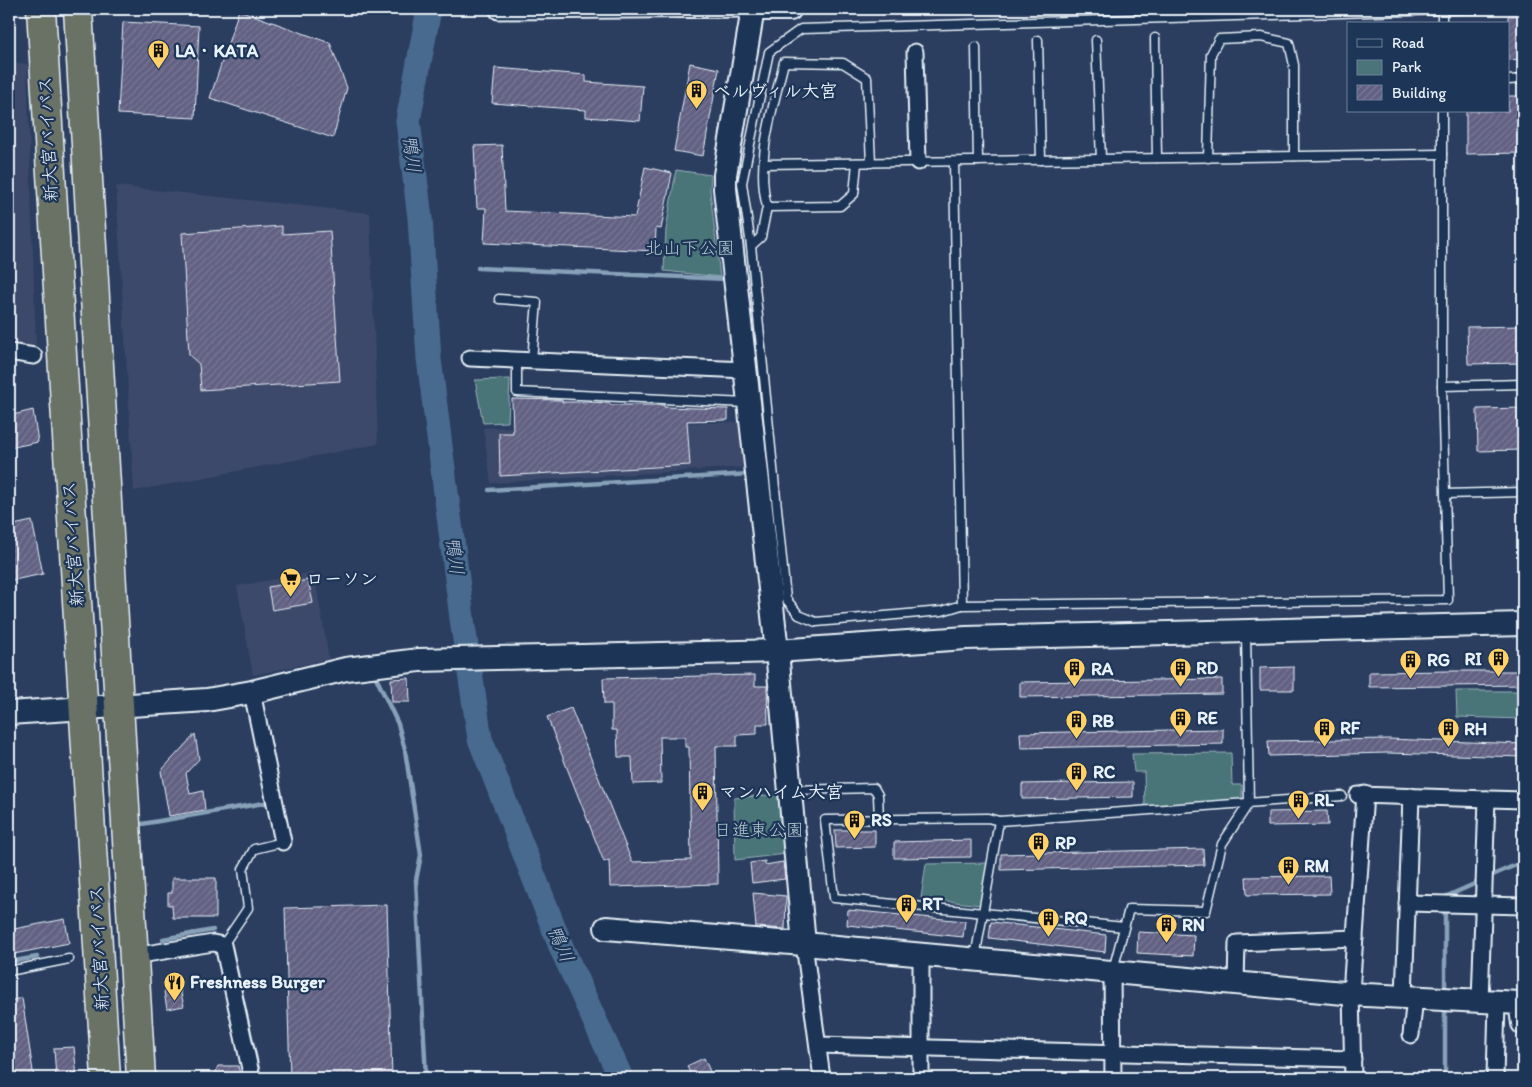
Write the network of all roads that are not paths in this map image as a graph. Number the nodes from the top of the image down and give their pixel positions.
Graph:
1 (41, 9) edge
2 (78, 9) edge
3 (753, 9) edge
4 (790, 9) edge
5 (1476, 9) edge
6 (498, 11) dead end
7 (1442, 11) junction
8 (1442, 22) edge
9 (1155, 38) dead end
10 (1038, 40) dead end
11 (1096, 40) dead end
12 (976, 47) dead end
13 (915, 52) dead end
14 (1523, 79) edge
15 (1510, 80) edge
16 (1442, 112) edge
17 (1442, 154) junction
18 (1294, 156) junction
19 (1158, 158) junction
20 (1208, 158) junction
21 (1102, 159) junction
22 (1041, 160) junction
23 (978, 161) junction
24 (871, 162) junction
25 (918, 162) junction
26 (954, 162) junction
27 (857, 163) junction
28 (764, 164) junction
29 (767, 208) junction
30 (751, 246) junction
31 (500, 299) dead end
32 (9, 352) edge
33 (34, 356) dead end
34 (470, 358) dead end
35 (524, 359) junction
36 (746, 370) junction
37 (1523, 384) edge
38 (1442, 386) junction
39 (750, 404) junction
40 (1523, 492) edge
41 (1445, 494) junction
42 (962, 605) junction
43 (1523, 624) edge
44 (1246, 630) junction
45 (777, 651) junction
46 (252, 692) junction
47 (118, 706) junction
48 (85, 708) junction
49 (9, 713) edge
50 (791, 790) junction
51 (1342, 796) dead end
52 (1411, 796) junction
53 (1487, 799) junction
54 (1523, 800) edge
55 (1249, 803) junction
56 (879, 819) junction
57 (999, 821) junction
58 (283, 842) joint
59 (1407, 903) junction
60 (1484, 904) junction
61 (1523, 906) edge
62 (983, 913) junction
63 (1124, 927) junction
64 (606, 928) dead end
65 (1355, 938) junction
66 (804, 944) junction
67 (223, 945) junction
68 (921, 954) junction
69 (134, 956) junction
70 (69, 959) dead end
71 (975, 959) junction
72 (9, 971) edge
73 (1112, 972) junction
74 (1236, 983) junction
75 (1351, 993) junction
76 (1409, 997) junction
77 (1489, 1001) junction
78 (1523, 1023) edge
79 (1411, 1035) dead end
80 (818, 1045) junction
81 (922, 1048) junction
82 (1113, 1054) junction
83 (1353, 1059) junction
84 (106, 1078) edge
85 (141, 1078) edge
86 (252, 1078) edge
87 (822, 1078) edge
88 (921, 1078) edge
89 (1113, 1078) edge
90 (1353, 1078) edge
91 (1495, 1078) edge

1 - 48 highway, 新大宮バイパス
2 - 47 highway, 新大宮バイパス
3 - 4 street
3 - 6 street
3 - 36 street
5 - 7 lane
7 - 8 lane
7 - 30 lane
9 - 19 lane
10 - 22 lane
11 - 21 lane
12 - 23 lane
13 - 25 street
14 - 15 lane
16 - 17 lane
17 - 18 lane
17 - 38 lane
18 - 20 lane
18 - 20 lane
19 - 20 lane
19 - 21 lane
21 - 22 lane
22 - 23 lane
23 - 26 lane
24 - 25 lane
24 - 27 lane
24 - 28 lane
25 - 26 lane
26 - 42 lane
27 - 28 lane
27 - 29 lane
28 - 29 lane
29 - 30 lane
30 - 42 lane
31 - 35 lane
32 - 33 street
34 - 35 street
35 - 36 street
35 - 39 lane
36 - 39 street
37 - 38 lane
38 - 41 lane
39 - 45 street
40 - 41 lane
41 - 42 lane
43 - 44 street
44 - 45 street
44 - 55 lane
45 - 46 street
45 - 50 street
46 - 47 street
46 - 58 street
47 - 48 street
47 - 69 highway, 新大宮バイパス
48 - 49 street
48 - 84 highway, 新大宮バイパス
50 - 56 lane
50 - 66 street
51 - 55 lane
52 - 53 street
52 - 59 street
52 - 65 street
53 - 54 street
53 - 60 street
55 - 57 lane
55 - 63 lane
56 - 57 lane
56 - 62 lane
57 - 62 lane
58 - 67 lane
59 - 60 street
59 - 76 street
60 - 61 street
60 - 77 street
62 - 63 lane
62 - 71 lane
63 - 73 lane
64 - 66 street
65 - 74 street
65 - 75 street
66 - 68 street
66 - 80 street
67 - 69 street
67 - 86 street
68 - 71 street
68 - 81 street
69 - 85 highway, 新大宮バイパス
70 - 72 lane
71 - 73 street
73 - 74 street
73 - 82 street
74 - 75 street
75 - 76 street
75 - 83 street
76 - 77 street
76 - 79 street
77 - 78 street
77 - 91 street
80 - 81 street
80 - 87 street
81 - 82 street
81 - 88 street
82 - 83 street
82 - 89 street
83 - 90 street

